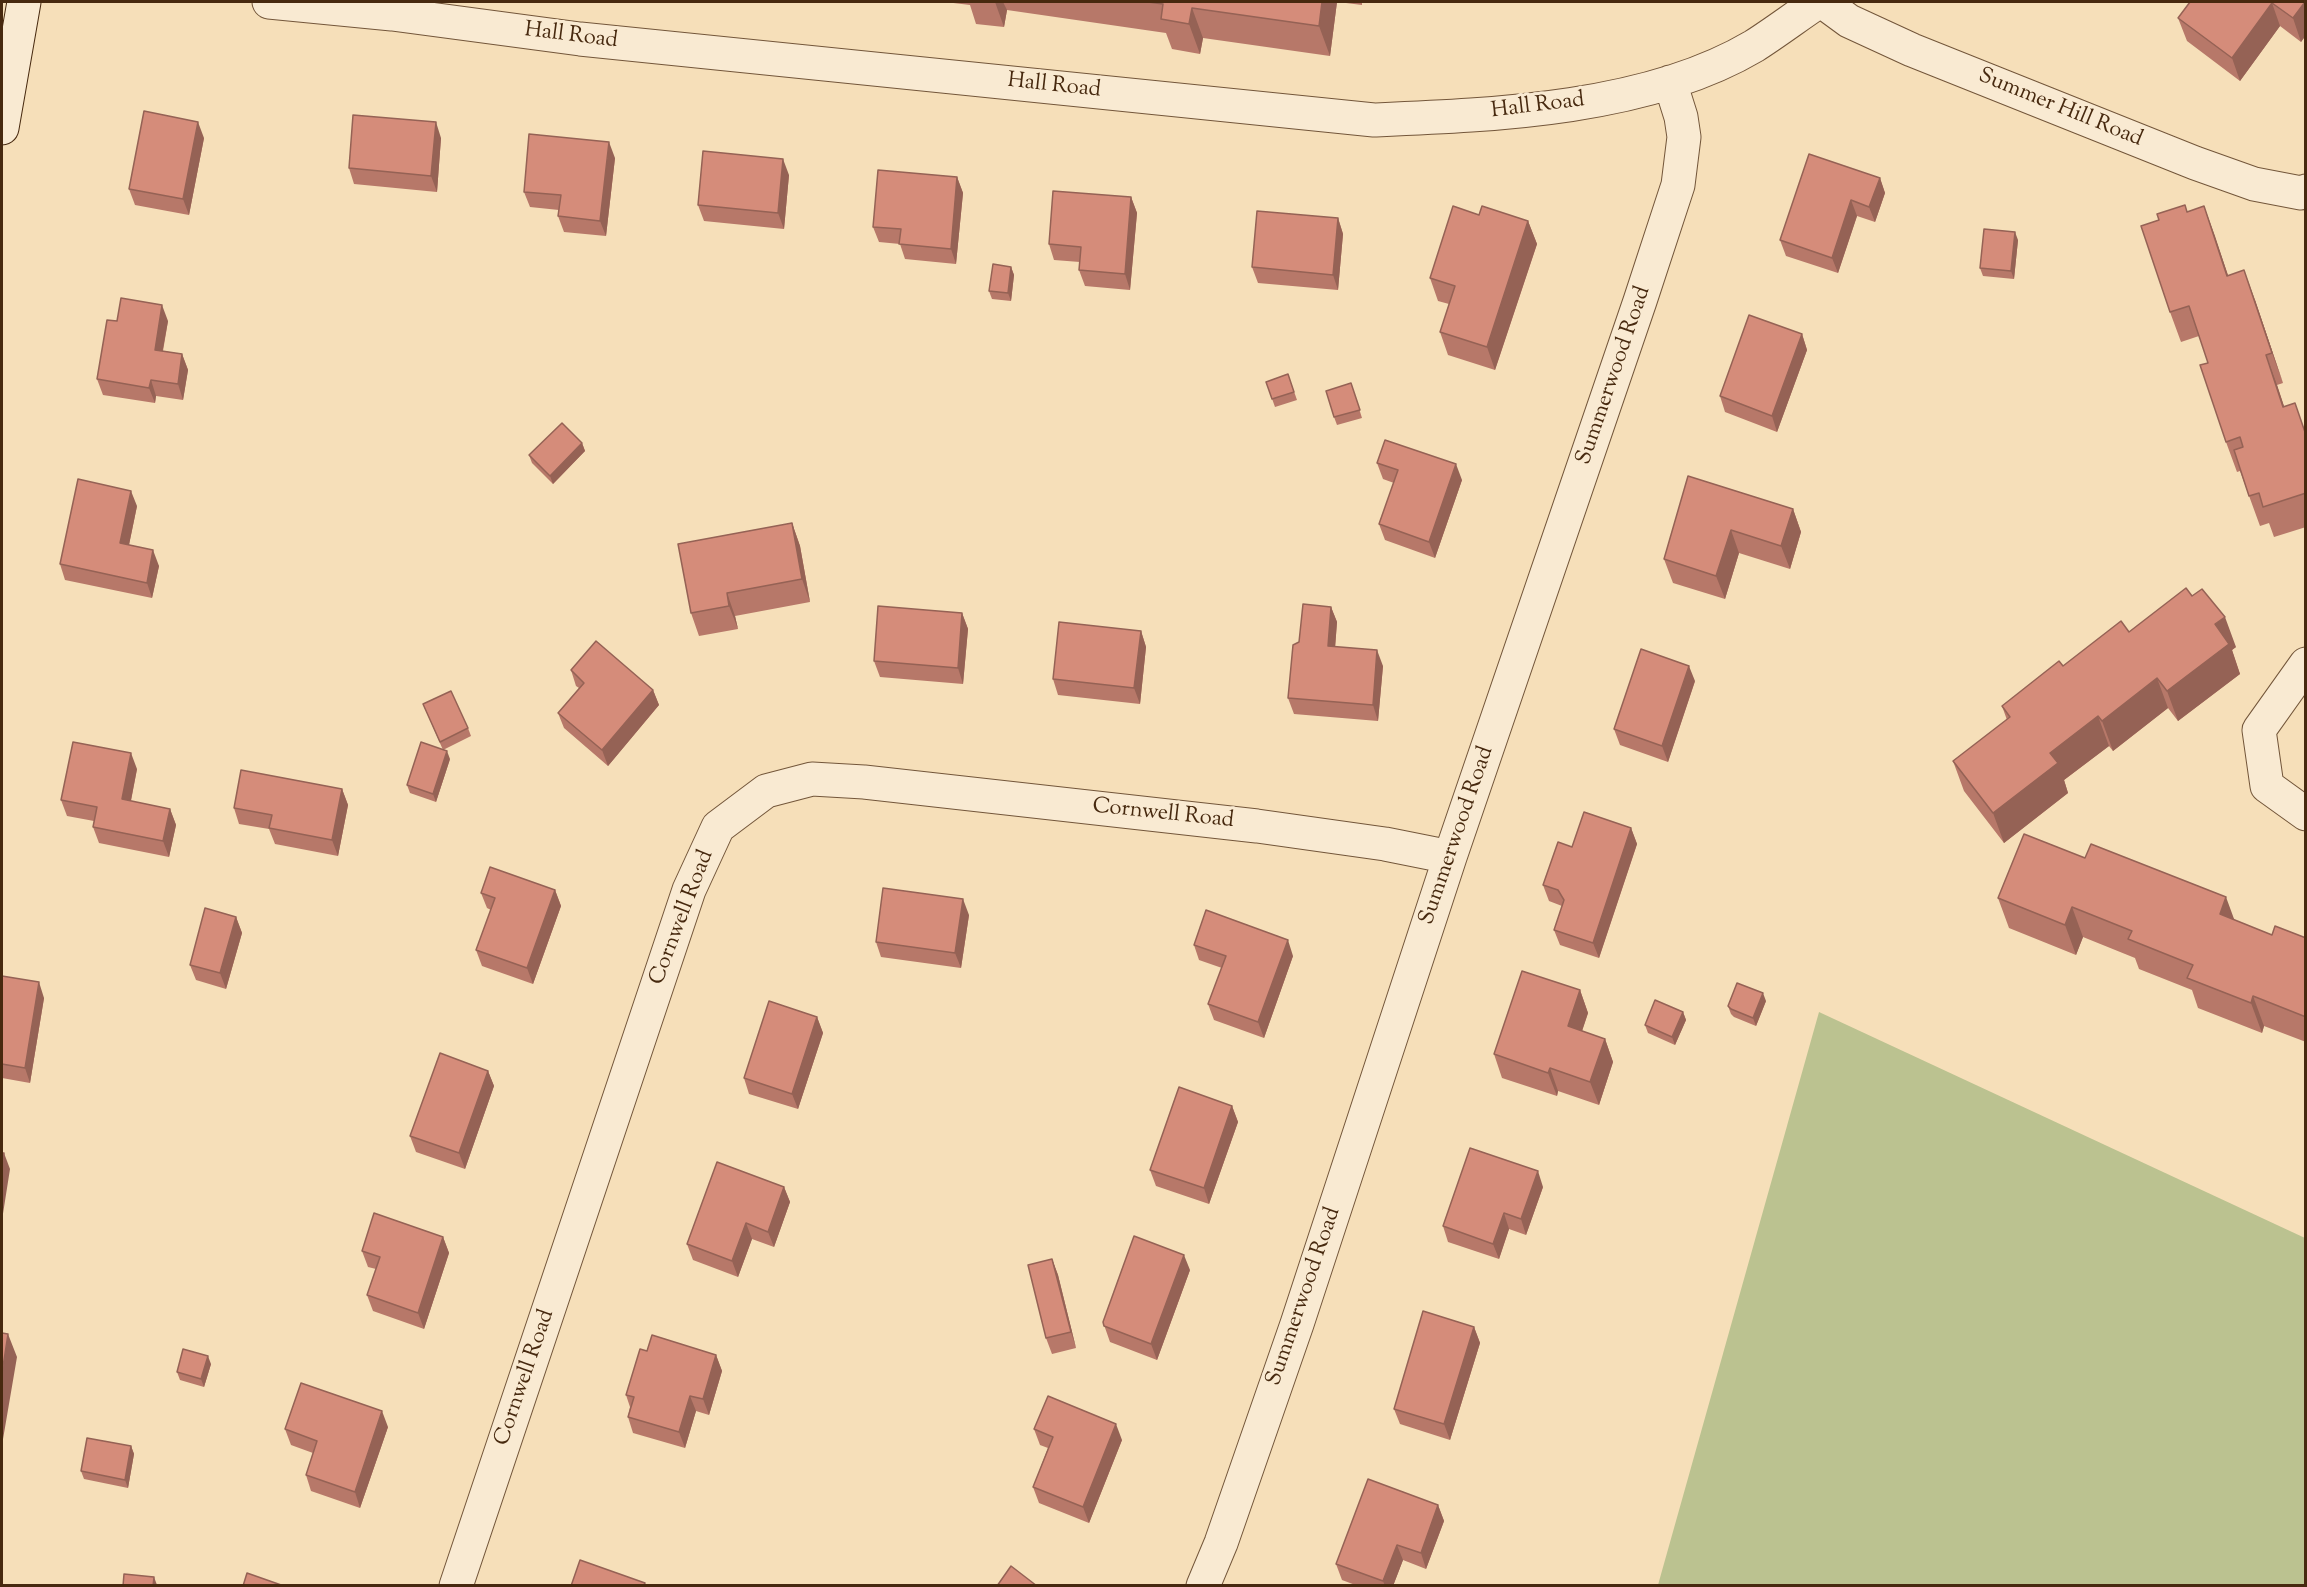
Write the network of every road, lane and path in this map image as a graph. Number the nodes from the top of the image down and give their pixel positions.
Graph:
1 (24, 2) edge
2 (269, 2) edge
3 (1818, 2) edge
4 (1823, 2) edge
5 (1670, 82) junction
6 (2, 128) edge
7 (2304, 196) edge
8 (2306, 664) edge
9 (2306, 814) edge
10 (1450, 857) junction
11 (456, 1586) edge
12 (1203, 1586) edge

1 - 6 street
2 - 5 street, Hall Road
3 - 5 street, Hall Road
4 - 7 street, Summer Hill Road
5 - 10 street, Summerwood Road
8 - 9 street
10 - 11 street, Cornwell Road
10 - 12 street, Summerwood Road

